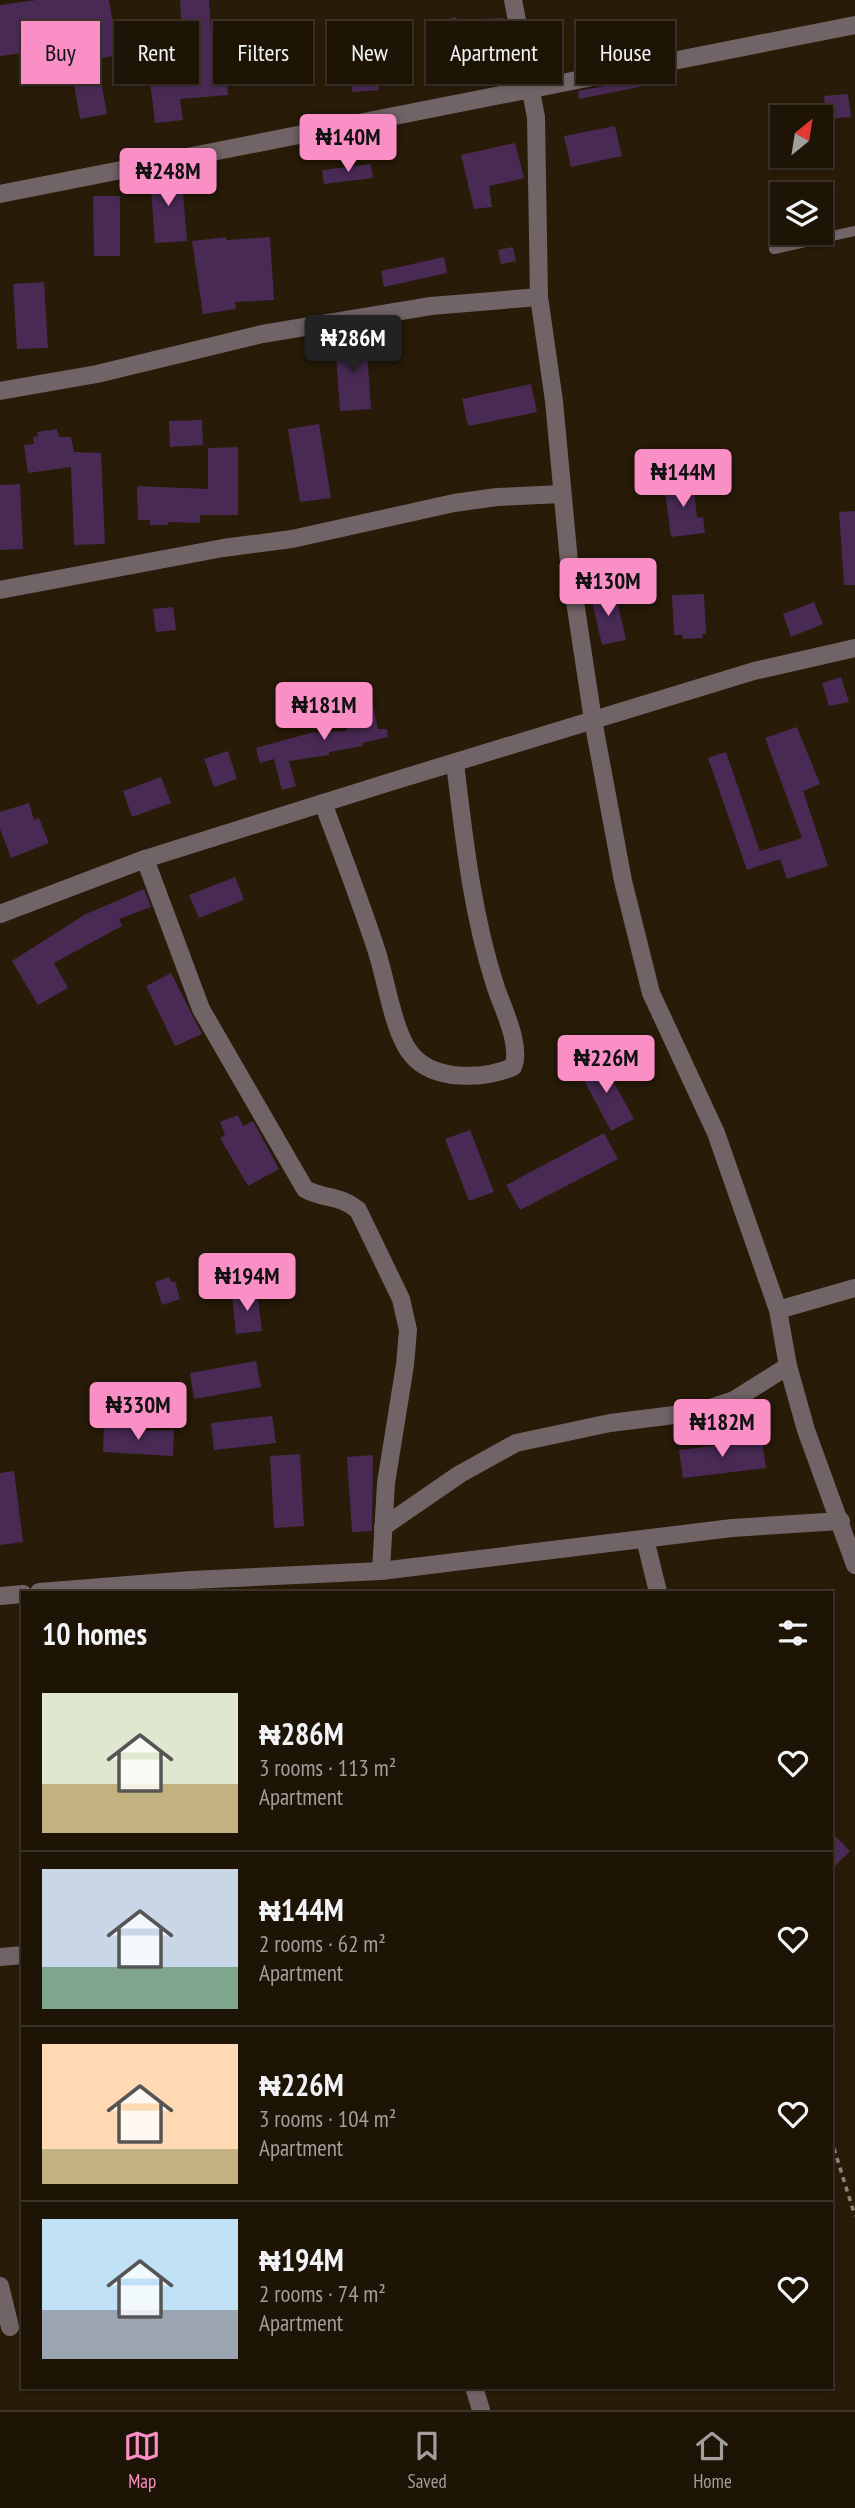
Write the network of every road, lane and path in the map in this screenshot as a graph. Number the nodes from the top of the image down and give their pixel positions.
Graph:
1 (513, 0) edge
2 (855, 25) edge
3 (530, 88) junction
4 (0, 194) edge
5 (855, 231) edge
6 (774, 249) dead end
7 (540, 297) junction
8 (0, 391) edge
9 (562, 494) junction
10 (0, 590) edge
11 (855, 648) edge
12 (593, 720) junction
13 (455, 763) junction
14 (323, 803) junction
15 (145, 859) junction
16 (0, 914) edge
17 (855, 1288) edge
18 (779, 1310) junction
19 (788, 1366) junction
20 (841, 1521) junction
21 (383, 1527) junction
22 (645, 1539) junction
23 (855, 1565) edge
24 (381, 1571) junction
25 (244, 1585) edge
26 (67, 1591) edge
27 (658, 1591) edge
28 (21, 1594) edge
29 (0, 1596) edge
30 (21, 1955) edge
31 (0, 1956) edge
32 (833, 2144) edge
33 (855, 2216) edge
34 (0, 2286) edge
35 (11, 2327) edge
36 (475, 2389) edge
37 (481, 2410) edge

1 - 3 street
2 - 3 street
3 - 4 street
3 - 7 street
5 - 6 lane
7 - 8 street
7 - 9 street
9 - 10 street
9 - 12 street
11 - 12 street
12 - 13 street
12 - 18 street
13 - 14 street
13 - 14 street
14 - 15 street
15 - 16 street
15 - 21 street
17 - 18 street
18 - 19 street
19 - 20 street
19 - 21 street
20 - 22 street
20 - 23 street
21 - 24 street
22 - 24 street
22 - 27 street
24 - 25 street
25 - 26 street
28 - 29 street
30 - 31 street
32 - 33 path
34 - 35 street
36 - 37 street

